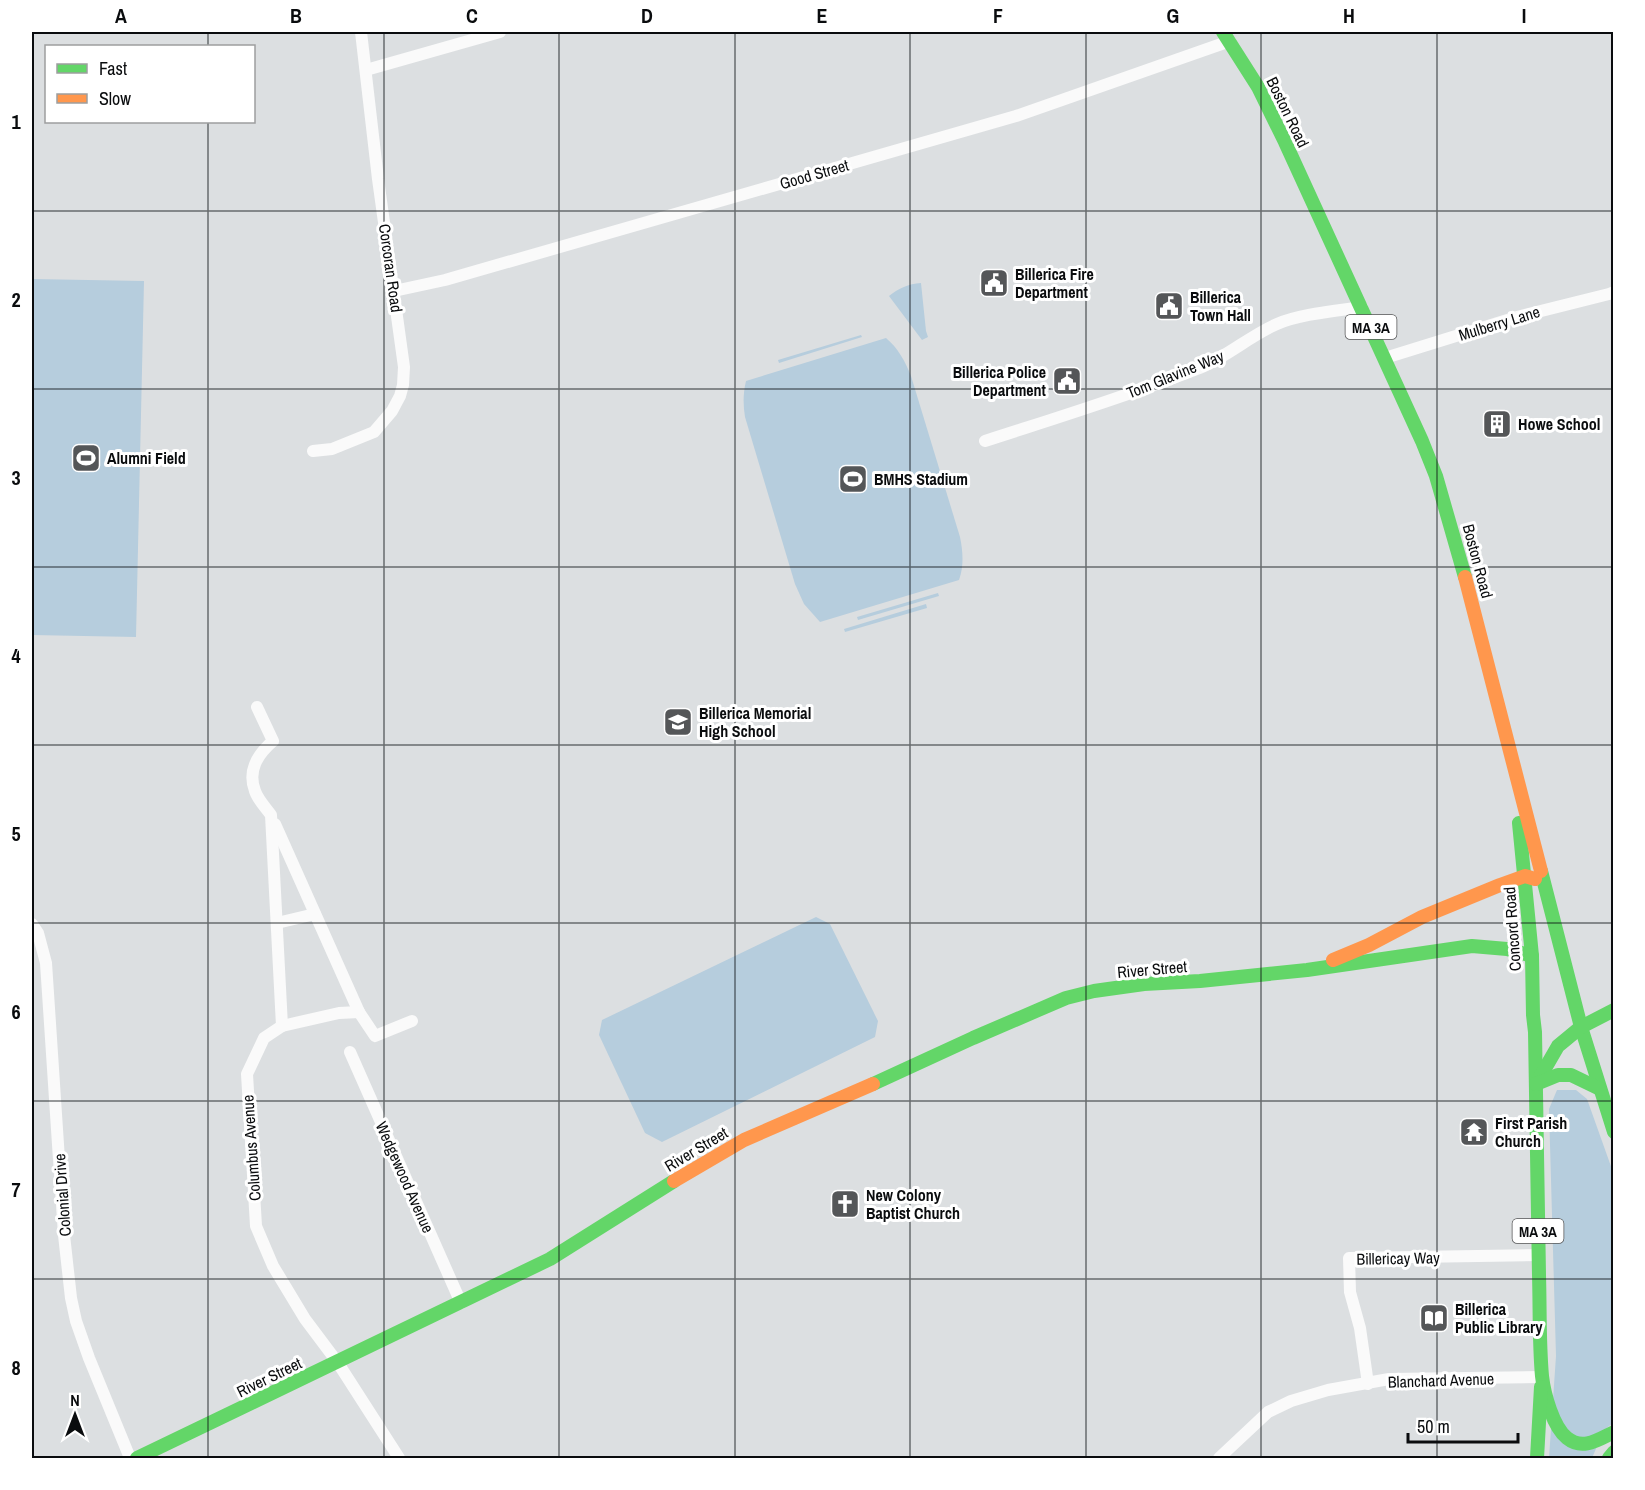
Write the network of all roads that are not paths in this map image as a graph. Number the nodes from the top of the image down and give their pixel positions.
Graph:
1 (362, 32) edge
2 (500, 32) edge
3 (1226, 36) edge
4 (366, 70) junction
5 (394, 291) junction
6 (1614, 291) edge
7 (1362, 307) junction
8 (1385, 358) junction
9 (985, 441) dead end
10 (313, 451) dead end
11 (257, 706) dead end
12 (1516, 773) junction
13 (271, 815) junction
14 (1525, 876) junction
15 (1544, 881) junction
16 (315, 914) junction
17 (277, 923) junction
18 (32, 924) edge
19 (1532, 956) junction
20 (1307, 970) junction
21 (1614, 1010) edge
22 (359, 1012) junction
23 (412, 1021) dead end
24 (282, 1026) junction
25 (1581, 1027) junction
26 (350, 1052) dead end
27 (1536, 1084) junction
28 (1600, 1089) junction
29 (1614, 1132) edge
30 (1539, 1255) junction
31 (461, 1303) junction
32 (338, 1363) junction
33 (1542, 1377) junction
34 (1368, 1384) junction
35 (1614, 1432) edge
36 (1614, 1452) edge
37 (130, 1458) edge
38 (137, 1458) edge
39 (399, 1458) edge
40 (1219, 1458) edge
41 (1537, 1458) edge
42 (1609, 1458) edge

1 - 4 street, Corcoran Road
2 - 4 street
3 - 5 street, Good Street
3 - 7 main road, Boston Road / MA 3A
4 - 5 street, Corcoran Road
5 - 10 street, Corcoran Road
6 - 8 street, Mulberry Lane
7 - 8 main road, Boston Road / MA 3A
7 - 9 street, Tom Glavine Way
8 - 12 main road, Boston Road / MA 3A
11 - 13 street
12 - 14 main road, Concord Road / MA 3A
12 - 15 main road, Boston Road / MA 3A
13 - 16 street
13 - 17 street
14 - 15 main road
14 - 19 main road, Concord Road / MA 3A
14 - 20 main road, River Street
15 - 25 main road, Boston Road / MA 3A
16 - 17 street
16 - 22 street
17 - 24 street
18 - 37 street, Colonial Drive
19 - 20 main road, River Street
19 - 27 main road, Concord Road / MA 3A
20 - 31 main road, River Street
21 - 25 main road
22 - 23 street
22 - 24 street
24 - 32 street, Columbus Avenue
25 - 27 main road
25 - 28 main road, Boston Road / MA 3A
26 - 31 street, Wedgewood Avenue
27 - 28 main road
27 - 30 main road, Concord Road / MA 3A
28 - 29 main road, Boston Road / MA 3A
30 - 33 main road, Concord Road / MA 3A
30 - 34 street, Billericay Way
31 - 32 main road, River Street
32 - 38 main road, River Street
32 - 39 street, Columbus Avenue
33 - 34 street, Blanchard Avenue
33 - 35 main road, Concord Road / MA 3A
33 - 41 main road, Concord Road
34 - 40 street, Blanchard Avenue
36 - 42 main road

